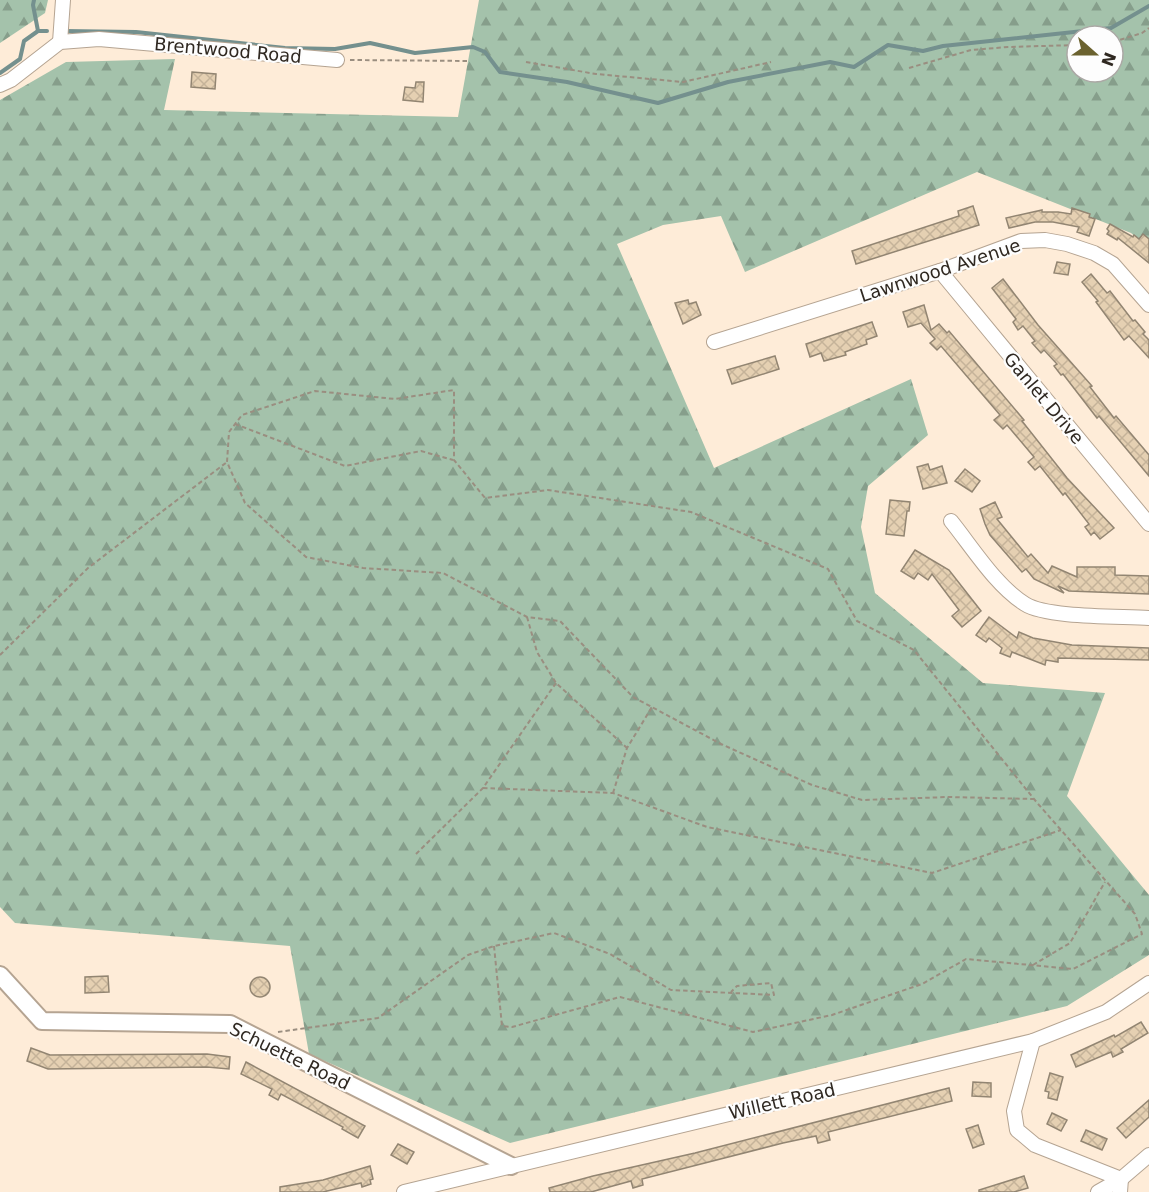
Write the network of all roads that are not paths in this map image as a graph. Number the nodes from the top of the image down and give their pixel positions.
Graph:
1 (63, 0) edge
2 (60, 42) junction
3 (337, 60) road end
4 (0, 85) edge
5 (940, 271) junction
6 (1149, 305) edge
7 (714, 342) dead end
8 (951, 520) dead end
9 (1149, 524) edge
10 (1149, 618) edge
11 (0, 975) edge
12 (1149, 983) edge
13 (1033, 1041) junction
14 (1149, 1155) edge
15 (511, 1166) junction
16 (1121, 1186) edge
17 (404, 1192) edge
18 (1098, 1192) edge

1 - 2 street
2 - 3 street, Brentwood Road
2 - 4 street
5 - 6 street, Lawnwood Avenue
5 - 7 street, Lawnwood Avenue
5 - 9 street, Ganlet Drive
8 - 10 street
11 - 15 street, Schuette Road
12 - 13 street, Willett Road
13 - 15 street, Willett Road
13 - 16 street
14 - 16 street
15 - 17 street, Willett Road
16 - 18 street

